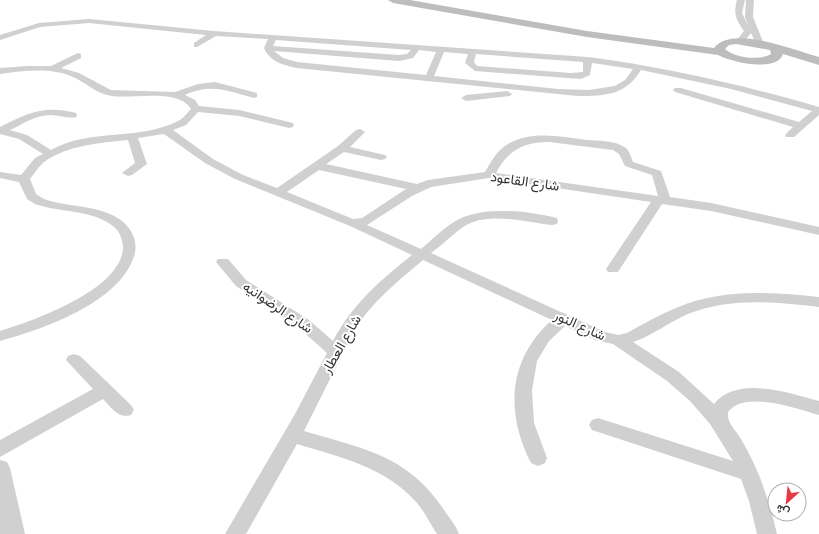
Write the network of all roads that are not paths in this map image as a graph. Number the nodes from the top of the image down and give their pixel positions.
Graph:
1 (393, 0) edge
2 (427, 0) edge
3 (741, 1) edge
4 (750, 2) edge
5 (214, 33) junction
6 (273, 37) junction
7 (0, 38) edge
8 (740, 41) junction
9 (334, 42) junction
10 (760, 44) junction
11 (197, 45) dead end
12 (723, 47) junction
13 (268, 48) junction
14 (417, 48) junction
15 (441, 49) junction
16 (326, 52) junction
17 (473, 52) junction
18 (772, 55) junction
19 (78, 56) dead end
20 (588, 60) junction
21 (819, 61) edge
22 (639, 66) junction
23 (819, 68) edge
24 (52, 69) junction
25 (0, 71) edge
26 (429, 78) junction
27 (446, 80) junction
28 (498, 85) junction
29 (678, 90) dead end
30 (443, 92) dead end
31 (176, 95) junction
32 (254, 95) dead end
33 (466, 98) dead end
34 (782, 99) junction
35 (196, 109) junction
36 (819, 110) edge
37 (760, 114) junction
38 (72, 115) dead end
39 (289, 125) dead end
40 (801, 126) junction
41 (165, 129) junction
42 (0, 131) edge
43 (360, 132) dead end
44 (132, 135) junction
45 (790, 135) dead end
46 (342, 148) junction
47 (50, 154) junction
48 (381, 157) dead end
49 (318, 166) junction
50 (128, 173) dead end
51 (489, 174) junction
52 (0, 175) edge
53 (24, 179) junction
54 (417, 188) junction
55 (278, 193) junction
56 (662, 200) junction
57 (552, 221) dead end
58 (352, 223) junction
59 (819, 231) edge
60 (422, 254) junction
61 (223, 262) dead end
62 (613, 269) dead end
63 (819, 302) edge
64 (564, 318) junction
65 (0, 336) edge
66 (618, 340) junction
67 (335, 351) junction
68 (74, 360) dead end
69 (105, 390) junction
70 (819, 408) edge
71 (125, 410) dead end
72 (720, 423) junction
73 (598, 425) dead end
74 (291, 435) junction
75 (0, 449) edge
76 (538, 458) dead end
77 (0, 468) edge
78 (750, 474) junction
79 (6, 500) junction
80 (0, 527) edge
81 (15, 534) edge
82 (235, 534) edge
83 (449, 534) edge
84 (767, 534) edge

1 - 12 street
2 - 12 street
3 - 4 street
3 - 8 street
4 - 10 street
5 - 6 street
5 - 7 street
5 - 11 street
6 - 9 street
6 - 13 street
8 - 10 street
8 - 12 street
9 - 14 street
9 - 16 street
10 - 18 street
12 - 18 street
13 - 16 street
13 - 26 street
14 - 15 street
14 - 16 street
15 - 17 street
15 - 26 street
17 - 20 street
17 - 20 street
18 - 21 street
18 - 23 street
19 - 24 street
20 - 22 street
22 - 28 street
22 - 34 street
24 - 25 street
24 - 31 street
26 - 27 street
27 - 28 street
27 - 30 street
28 - 33 street
29 - 37 street
31 - 32 street
31 - 35 street
34 - 36 street
34 - 37 street
35 - 39 street
35 - 41 street
36 - 40 street
37 - 40 street
38 - 42 street
40 - 45 street
41 - 44 street
41 - 55 street
42 - 47 street
43 - 46 street
44 - 47 street
44 - 50 street
46 - 48 street
46 - 49 street
47 - 53 street
49 - 54 street
49 - 55 street
51 - 54 street, شارع القاعود
51 - 56 street, شارع القاعود
51 - 56 street
52 - 53 street
53 - 65 street
54 - 58 street, شارع القاعود
55 - 58 street
56 - 59 street, شارع القاعود
56 - 62 street
57 - 60 street, شارع العطار
58 - 60 street, شارع النور
60 - 64 street, شارع النور
60 - 67 street, شارع العطار
61 - 67 street, شارع الرضوانيه
63 - 66 street, شارع النور
64 - 66 street, شارع النور
64 - 76 street
66 - 72 street
67 - 74 street, شارع العطار
68 - 69 street
69 - 71 street
69 - 75 street
70 - 72 street
72 - 78 street
73 - 78 street
74 - 82 street, شارع العطار
74 - 83 street
77 - 79 street
78 - 84 street
79 - 80 street
79 - 81 street

